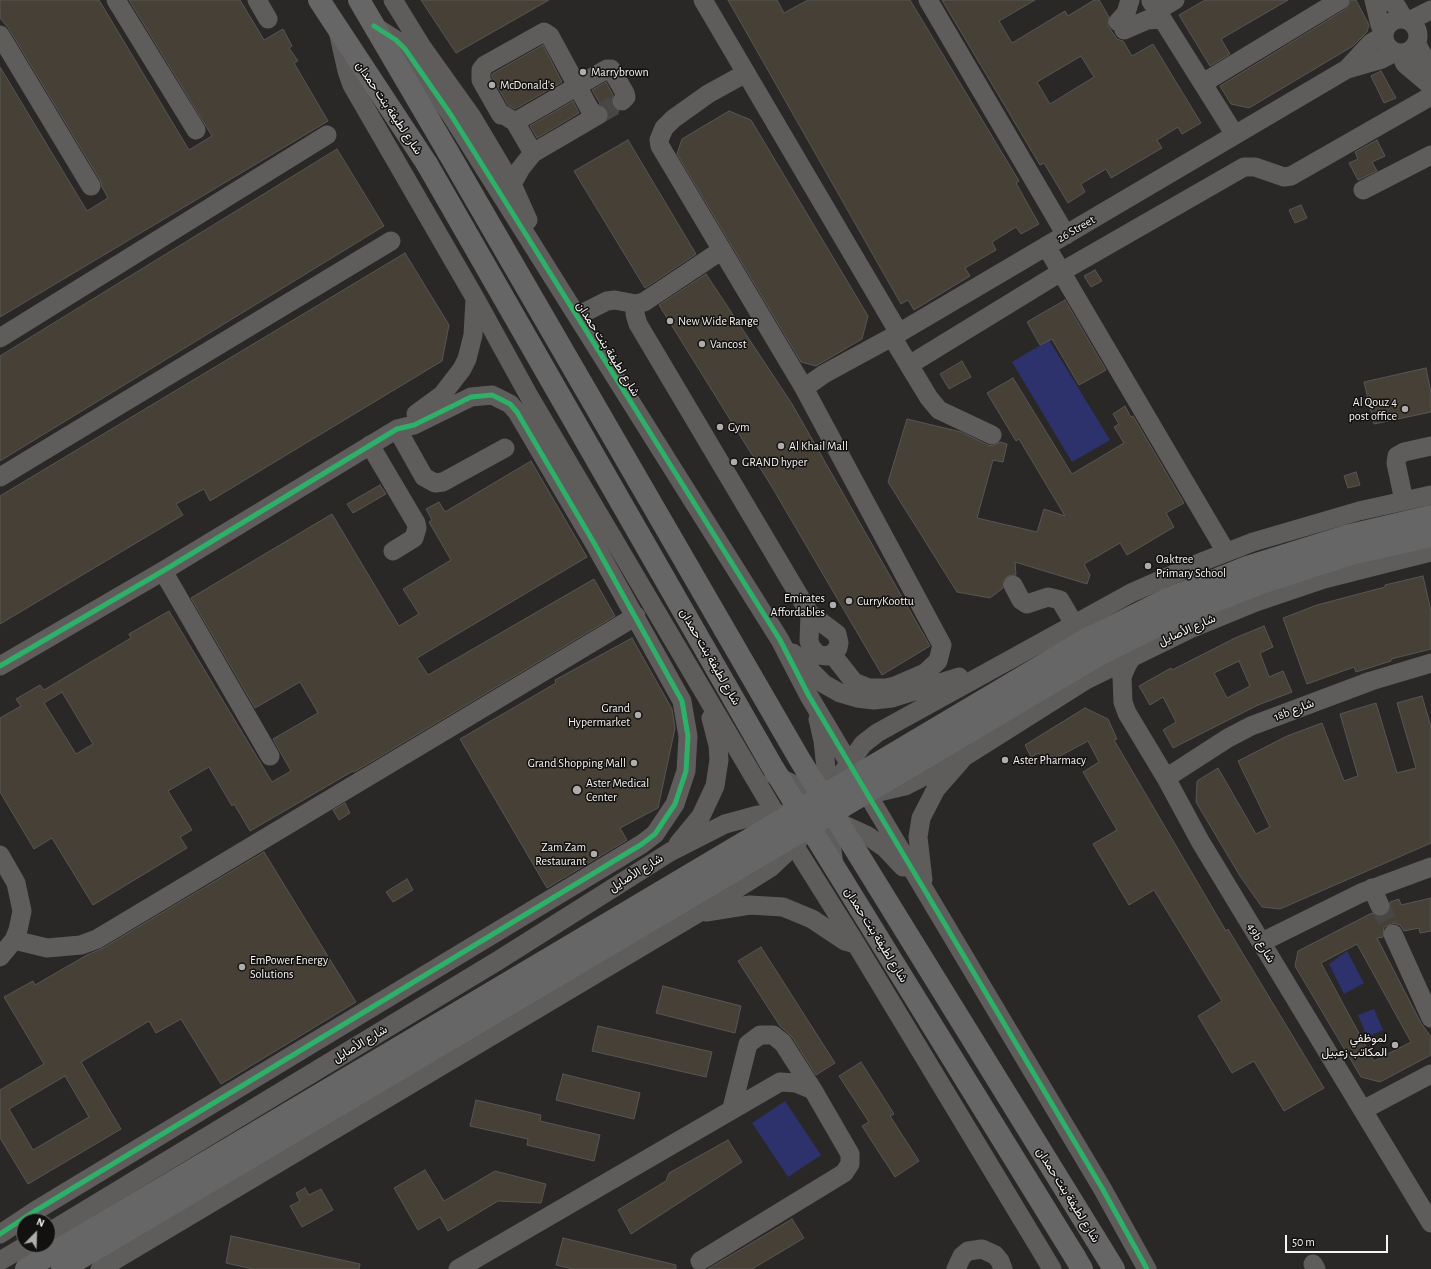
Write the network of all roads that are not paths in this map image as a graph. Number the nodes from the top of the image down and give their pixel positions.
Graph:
1 (116, 0) edge
2 (257, 0) edge
3 (319, 0) edge
4 (359, 0) edge
5 (393, 0) edge
6 (703, 0) edge
7 (928, 0) edge
8 (1130, 0) edge
9 (1176, 0) edge
10 (1340, 0) edge
11 (1374, 0) edge
12 (1389, 0) edge
13 (1153, 6) edge
14 (1431, 10) edge
15 (268, 19) dead end
16 (1406, 20) junction
17 (374, 26) junction
18 (337, 29) junction
19 (1384, 34) junction
20 (0, 35) edge
21 (1422, 37) edge
22 (1397, 53) junction
23 (1347, 69) junction
24 (746, 73) junction
25 (1203, 83) junction
26 (1431, 83) edge
27 (577, 86) junction
28 (1431, 86) edge
29 (1431, 96) edge
30 (622, 100) dead end
31 (472, 117) junction
32 (508, 119) junction
33 (196, 130) dead end
34 (327, 135) dead end
35 (1235, 135) junction
36 (533, 153) junction
37 (1431, 156) edge
38 (512, 184) junction
39 (91, 186) dead end
40 (1363, 190) dead end
41 (1066, 235) junction
42 (391, 241) dead end
43 (1046, 246) junction
44 (722, 250) junction
45 (542, 260) junction
46 (1061, 272) junction
47 (475, 298) junction
48 (636, 304) junction
49 (577, 316) junction
50 (896, 335) junction
51 (0, 338) edge
52 (909, 365) junction
53 (804, 388) junction
54 (397, 429) junction
55 (992, 435) dead end
56 (370, 445) junction
57 (1431, 446) edge
58 (505, 448) dead end
59 (0, 477) edge
60 (1431, 495) edge
61 (1404, 501) junction
62 (598, 514) junction
63 (1431, 516) edge
64 (1431, 536) edge
65 (594, 543) junction
66 (393, 551) dead end
67 (1226, 552) junction
68 (1431, 552) edge
69 (163, 571) junction
70 (1014, 585) dead end
71 (636, 616) junction
72 (1074, 624) junction
73 (780, 640) junction
74 (1133, 655) junction
75 (1431, 663) edge
76 (0, 666) edge
77 (980, 674) junction
78 (704, 695) junction
79 (809, 696) junction
80 (270, 756) dead end
81 (964, 757) junction
82 (849, 762) junction
83 (1166, 778) junction
84 (830, 794) junction
85 (868, 795) junction
86 (776, 813) junction
87 (822, 818) junction
88 (794, 845) junction
89 (670, 852) junction
90 (0, 855) edge
91 (1431, 867) edge
92 (1372, 888) junction
93 (925, 889) junction
94 (698, 913) junction
95 (14, 940) junction
96 (1262, 942) junction
97 (856, 944) junction
98 (0, 957) edge
99 (499, 960) junction
100 (433, 970) junction
101 (1431, 1018) edge
102 (787, 1049) junction
103 (1431, 1074) edge
104 (780, 1082) junction
105 (813, 1090) junction
106 (732, 1108) junction
107 (1364, 1110) junction
108 (1431, 1223) edge
109 (56, 1228) edge
110 (0, 1234) edge
111 (16, 1252) edge
112 (0, 1261) edge
113 (700, 1261) dead end
114 (1078, 1263) edge
115 (1003, 1268) edge
116 (26, 1269) edge
117 (62, 1269) edge
118 (100, 1269) edge
119 (458, 1269) edge
120 (956, 1269) edge
121 (1052, 1269) edge
122 (1114, 1269) edge
123 (1147, 1269) edge

1 - 33 street
2 - 15 street
3 - 18 main road, شارع لطيفة بنت حمدان
4 - 17 main road, شارع لطيفة بنت حمدان
5 - 31 street
6 - 24 street
7 - 41 street
8 - 13 street
9 - 13 street
10 - 25 street
11 - 19 street
12 - 16 street
13 - 25 street
14 - 16 street
16 - 19 street
16 - 21 street
17 - 45 street, شارع لطيفة بنت حمدان
17 - 122 main road, شارع لطيفة بنت حمدان, bridge
18 - 47 street
18 - 114 main road, شارع لطيفة بنت حمدان, bridge
19 - 22 street
19 - 23 street, 26 Street
20 - 39 street
21 - 22 street
21 - 26 street
22 - 23 street, 26 Street
22 - 28 street
23 - 35 street, 26 Street
24 - 44 street
24 - 50 street
25 - 35 street
27 - 30 street
27 - 32 street
27 - 32 street
27 - 36 street
29 - 46 street
31 - 32 street
31 - 38 street
32 - 36 street
34 - 51 street
35 - 41 street, 26 Street
36 - 38 street
37 - 40 street
38 - 45 street
41 - 43 street, 26 Street
42 - 59 street
43 - 46 street
43 - 50 street, 26 Street
44 - 48 street
44 - 53 street
45 - 49 street, شارع لطيفة بنت حمدان
46 - 52 street
46 - 67 street
47 - 54 street
47 - 62 street
48 - 49 street
48 - 53 street
49 - 73 street, شارع لطيفة بنت حمدان
50 - 52 street
50 - 53 street, 26 Street
52 - 55 street
54 - 56 street
54 - 58 street
54 - 65 street
56 - 66 street
56 - 69 street
57 - 61 street
60 - 61 street
61 - 67 street
62 - 65 street
62 - 78 street
63 - 116 main road, bridge
64 - 117 main road, bridge
65 - 71 street
67 - 72 street
68 - 74 street, شارع الأصايل
69 - 76 street
69 - 80 street
70 - 72 street
71 - 95 street
71 - 100 street
72 - 77 street
73 - 77 street
73 - 79 street, شارع لطيفة بنت حمدان
74 - 81 street, شارع الأصايل
74 - 83 street, 49b شارع
75 - 83 street, 18b شارع
77 - 82 street
78 - 84 street
78 - 86 street
78 - 89 street
79 - 82 street
79 - 84 street
81 - 85 street
81 - 93 street
82 - 84 street
82 - 85 street
83 - 96 street, 49b شارع
84 - 85 street
84 - 87 street
85 - 93 street
86 - 87 street
86 - 88 street
86 - 89 street
87 - 88 street
87 - 93 street
87 - 97 street
88 - 94 street
88 - 97 street
89 - 99 street, شارع الأصايل
90 - 95 street
91 - 92 street
92 - 96 street
92 - 101 street
93 - 123 street
94 - 97 street
94 - 118 street
95 - 98 street
96 - 107 street, 49b شارع
97 - 121 street
99 - 100 street
99 - 109 street, شارع الأصايل
100 - 110 street
102 - 104 street
102 - 105 street
102 - 106 street
103 - 107 street
104 - 105 street
104 - 106 street
105 - 113 street
106 - 119 street
107 - 108 street, 49b شارع
111 - 112 street
115 - 120 street

